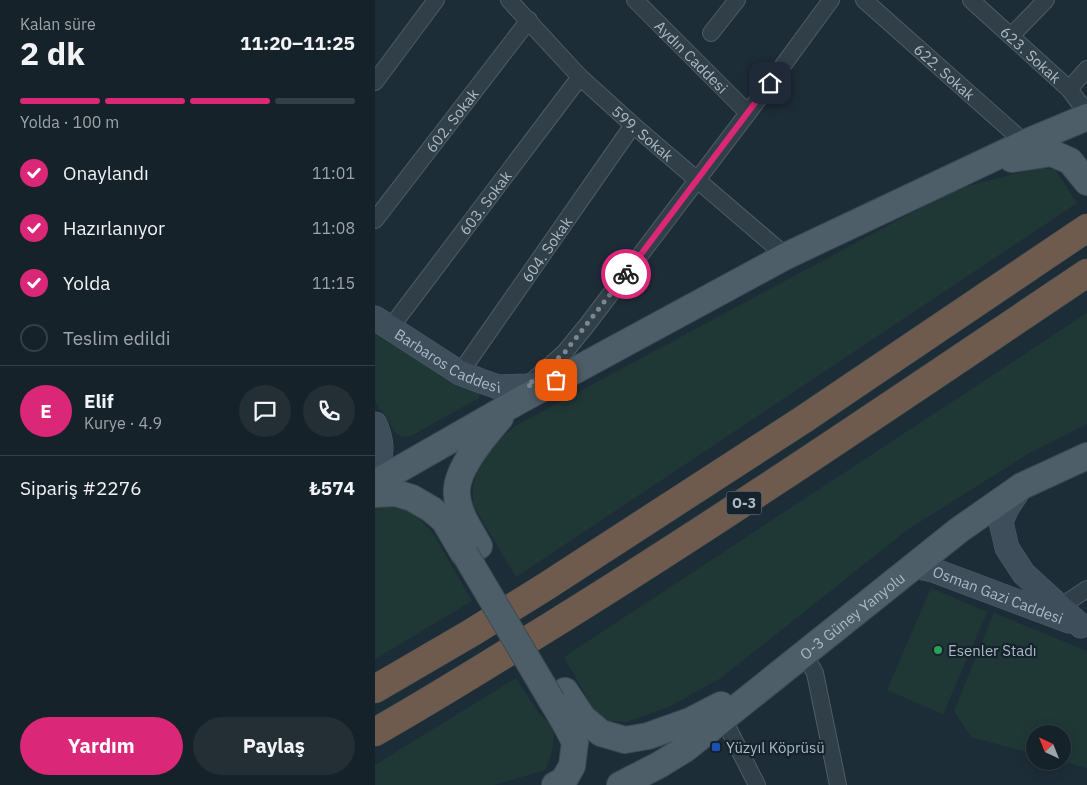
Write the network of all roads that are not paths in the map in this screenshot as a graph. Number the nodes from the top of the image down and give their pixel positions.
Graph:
1 (436, 0) edge
2 (509, 0) edge
3 (635, 0) edge
4 (737, 0) edge
5 (864, 0) edge
6 (971, 0) edge
7 (1046, 0) edge
8 (825, 2) edge
9 (529, 20) junction
10 (711, 33) dead end
11 (1011, 36) junction
12 (1087, 69) edge
13 (580, 77) junction
14 (375, 82) edge
15 (1069, 89) junction
16 (1087, 113) edge
17 (748, 114) junction
18 (1087, 117) edge
19 (633, 125) junction
20 (1025, 143) junction
21 (969, 170) junction
22 (697, 180) junction
23 (1086, 181) edge
24 (375, 220) edge
25 (1087, 228) edge
26 (786, 256) junction
27 (1087, 273) edge
28 (383, 322) edge
29 (460, 373) junction
30 (521, 394) junction
31 (375, 424) edge
32 (1087, 439) edge
33 (1087, 456) edge
34 (1087, 461) edge
35 (375, 469) edge
36 (375, 483) edge
37 (1022, 486) junction
38 (375, 494) edge
39 (472, 550) junction
40 (914, 566) junction
41 (1087, 588) edge
42 (1060, 607) junction
43 (1084, 627) edge
44 (804, 653) junction
45 (773, 679) junction
46 (375, 688) edge
47 (558, 696) junction
48 (723, 718) junction
49 (381, 730) edge
50 (555, 785) edge
51 (620, 785) edge
52 (757, 785) edge
53 (839, 785) edge

1 - 14 street
2 - 9 street, 599. Sokak
3 - 17 street, Aydın Caddesi
4 - 10 street
5 - 20 street, 622. Sokak
6 - 11 street, 623. Sokak
7 - 11 street
8 - 17 street
9 - 13 street, 599. Sokak
9 - 24 street, 602. Sokak
11 - 15 street, 623. Sokak
12 - 15 street
13 - 19 street, 599. Sokak
13 - 28 street, 603. Sokak
15 - 16 street, 623. Sokak
17 - 22 street
18 - 20 main road
19 - 22 street, 599. Sokak
19 - 29 street, 604. Sokak
20 - 21 main road
21 - 23 main road
21 - 26 main road
22 - 26 street, 599. Sokak
22 - 30 street
25 - 46 highway, O-3
26 - 30 main road
27 - 49 highway, O-3
28 - 29 main road, Barbaros Caddesi
29 - 30 main road, Barbaros Caddesi
30 - 36 main road
30 - 39 main road
31 - 35 main road
32 - 37 main road
33 - 37 main road, O-3 Güney Yanyolu
34 - 37 main road
37 - 40 main road, O-3 Güney Yanyolu
37 - 42 main road, Osman Gazi Caddesi
38 - 39 main road
39 - 47 main road, bridge
40 - 43 main road, Osman Gazi Caddesi
40 - 44 main road, O-3 Güney Yanyolu
41 - 42 street
42 - 43 main road, Osman Gazi Caddesi
44 - 45 main road, O-3 Güney Yanyolu
44 - 53 street
45 - 47 main road
45 - 48 main road, O-3 Güney Yanyolu
47 - 50 main road
48 - 51 main road, O-3 Güney Yanyolu
48 - 52 street

